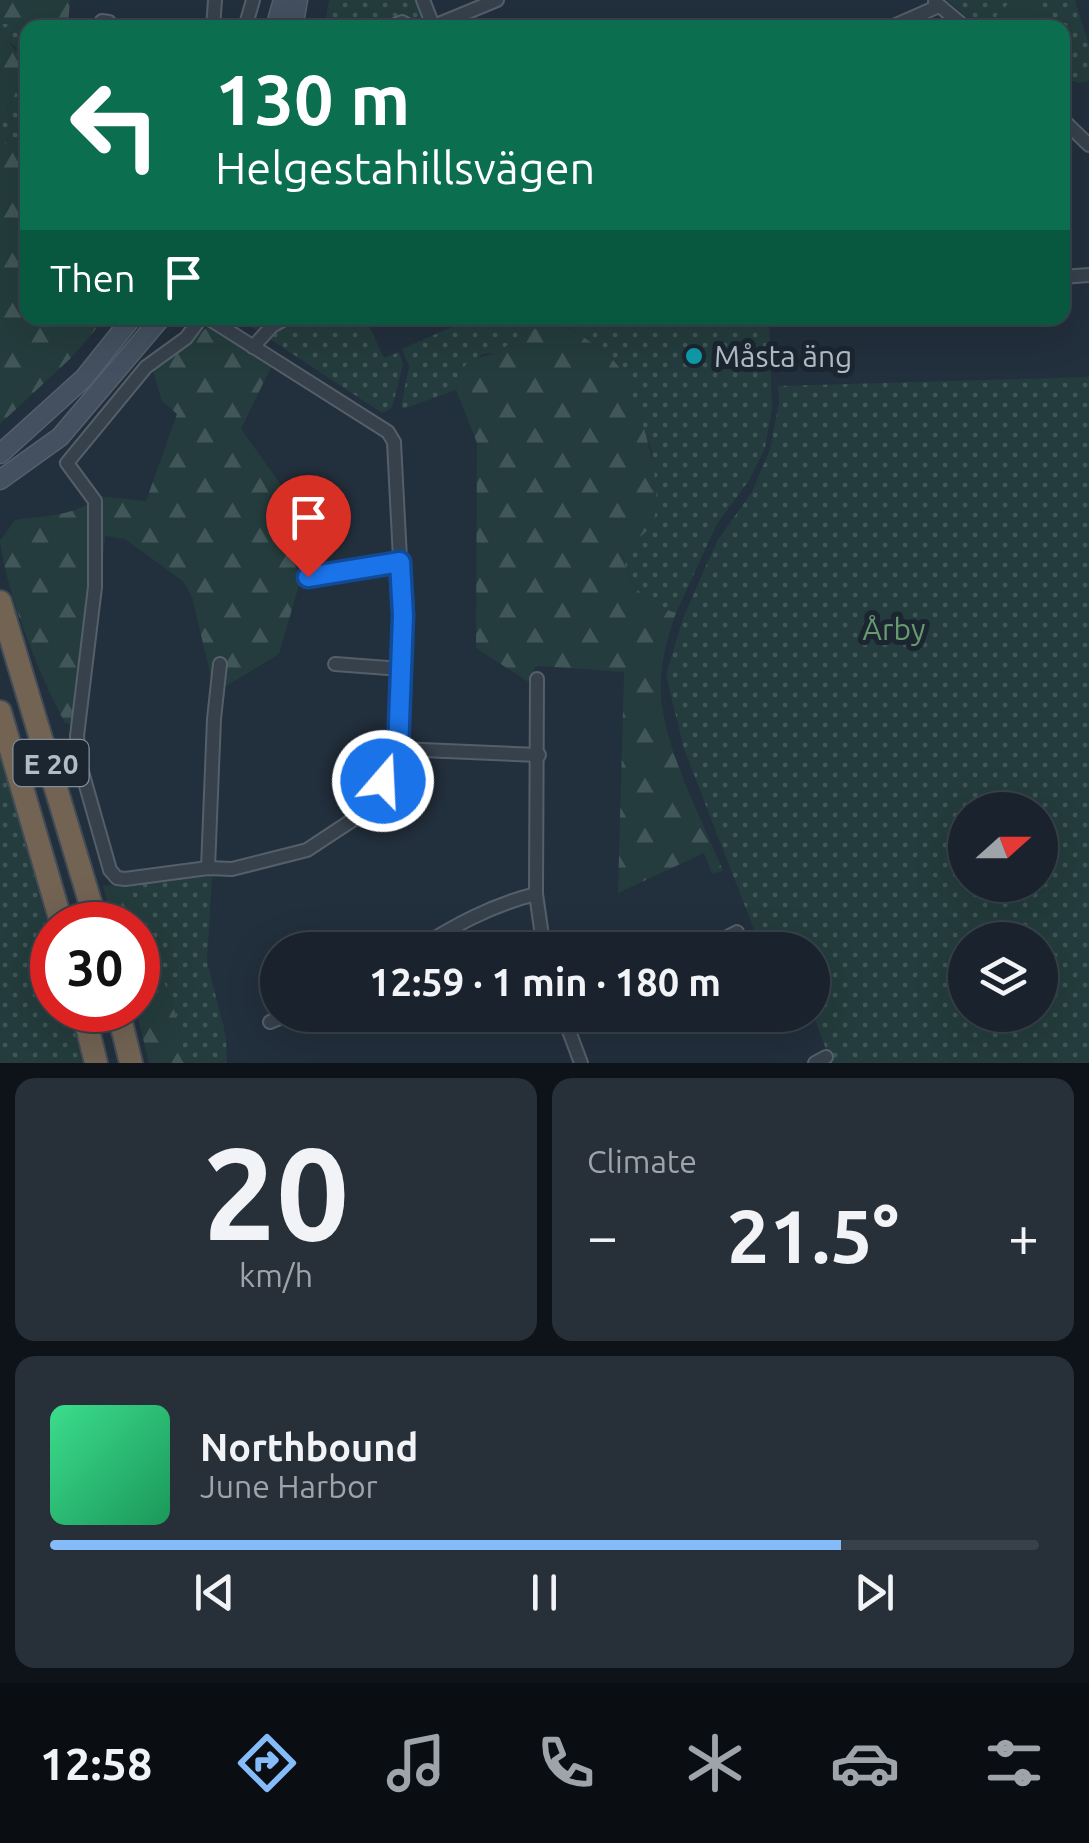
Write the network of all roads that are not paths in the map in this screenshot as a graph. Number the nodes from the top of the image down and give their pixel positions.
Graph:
1 (497, 0) edge
2 (936, 3) edge
3 (450, 20) edge
4 (904, 20) edge
5 (956, 20) edge
6 (1070, 127) edge
7 (1089, 145) edge
8 (126, 325) edge
9 (155, 325) edge
10 (198, 325) edge
11 (216, 325) edge
12 (276, 325) edge
13 (254, 346) junction
14 (0, 454) edge
15 (0, 480) edge
16 (400, 562) junction
17 (308, 577) dead end
18 (0, 602) edge
19 (220, 664) dead end
20 (335, 664) dead end
21 (401, 668) junction
22 (537, 678) dead end
23 (0, 712) edge
24 (398, 750) junction
25 (539, 756) junction
26 (208, 868) junction
27 (536, 894) junction
28 (55, 902) edge
29 (90, 902) edge
30 (445, 932) edge
31 (541, 932) edge
32 (88, 1032) edge
33 (123, 1032) edge
34 (572, 1032) edge
35 (96, 1063) edge
36 (131, 1063) edge
37 (581, 1063) edge

1 - 3 street
2 - 4 street
2 - 5 street
6 - 7 street
8 - 14 main road
9 - 15 main road
10 - 26 street
11 - 13 street
12 - 13 street
13 - 16 street
16 - 17 street
16 - 21 street
18 - 29 highway, E 20
19 - 26 street
20 - 21 street
21 - 24 street
22 - 25 street
23 - 28 highway, E 20
24 - 25 street
24 - 26 street
25 - 27 street
27 - 30 street
27 - 31 street
32 - 35 highway
33 - 36 highway
34 - 37 street

